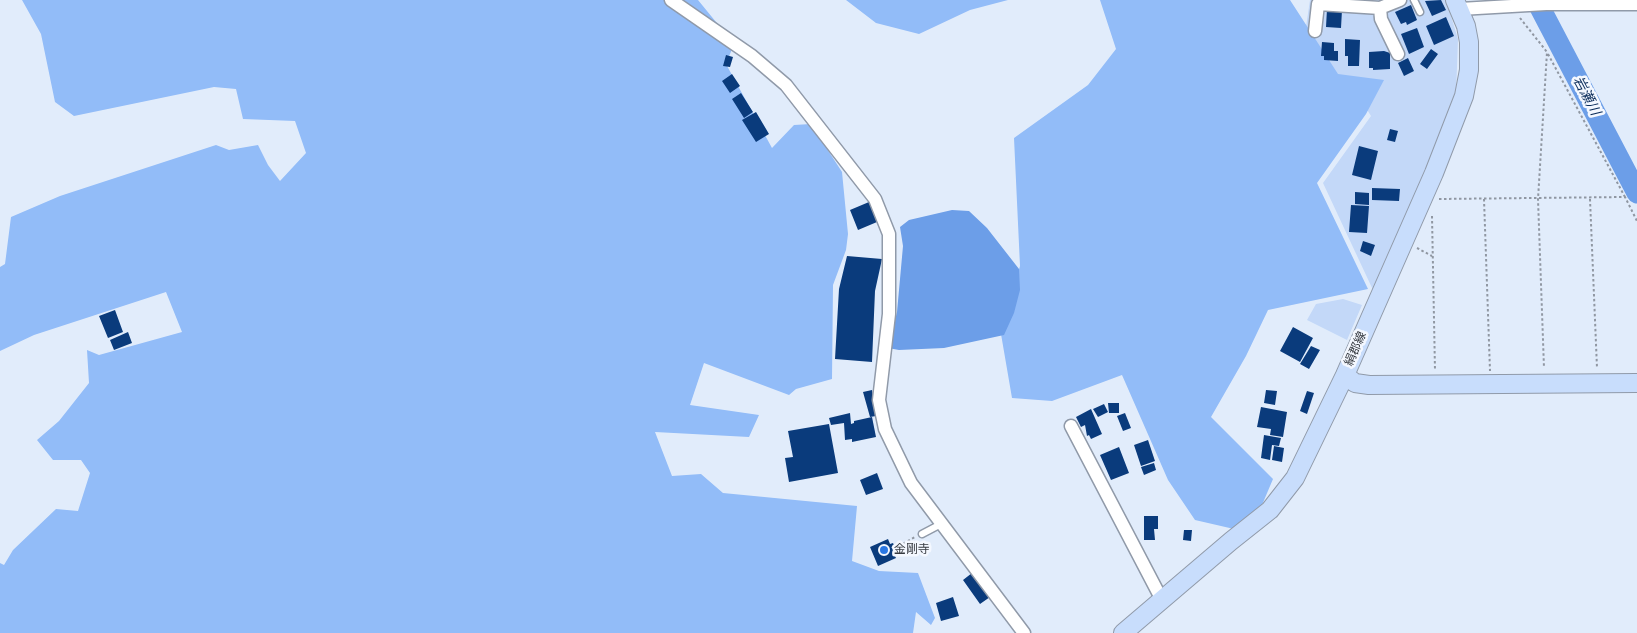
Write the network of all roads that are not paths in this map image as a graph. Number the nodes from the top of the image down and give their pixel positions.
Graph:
1 (671, 0) edge
2 (1400, 0) edge
3 (1414, 0) edge
4 (1458, 4) edge
5 (1637, 4) edge
6 (1380, 8) junction
7 (1420, 12) dead end
8 (1315, 31) dead end
9 (1398, 54) dead end
10 (1344, 375) junction
11 (1637, 383) edge
12 (1071, 426) dead end
13 (941, 524) junction
14 (922, 534) road end
15 (1162, 600) junction
16 (1024, 633) edge
17 (1123, 633) edge

1 - 13 street
2 - 6 street
3 - 7 lane
4 - 5 street
4 - 10 main road, 絹郡線
6 - 8 street
6 - 9 street
10 - 11 main road
10 - 15 main road, 絹郡線
12 - 15 street
13 - 14 lane
13 - 16 street
15 - 17 main road, 絹郡線

